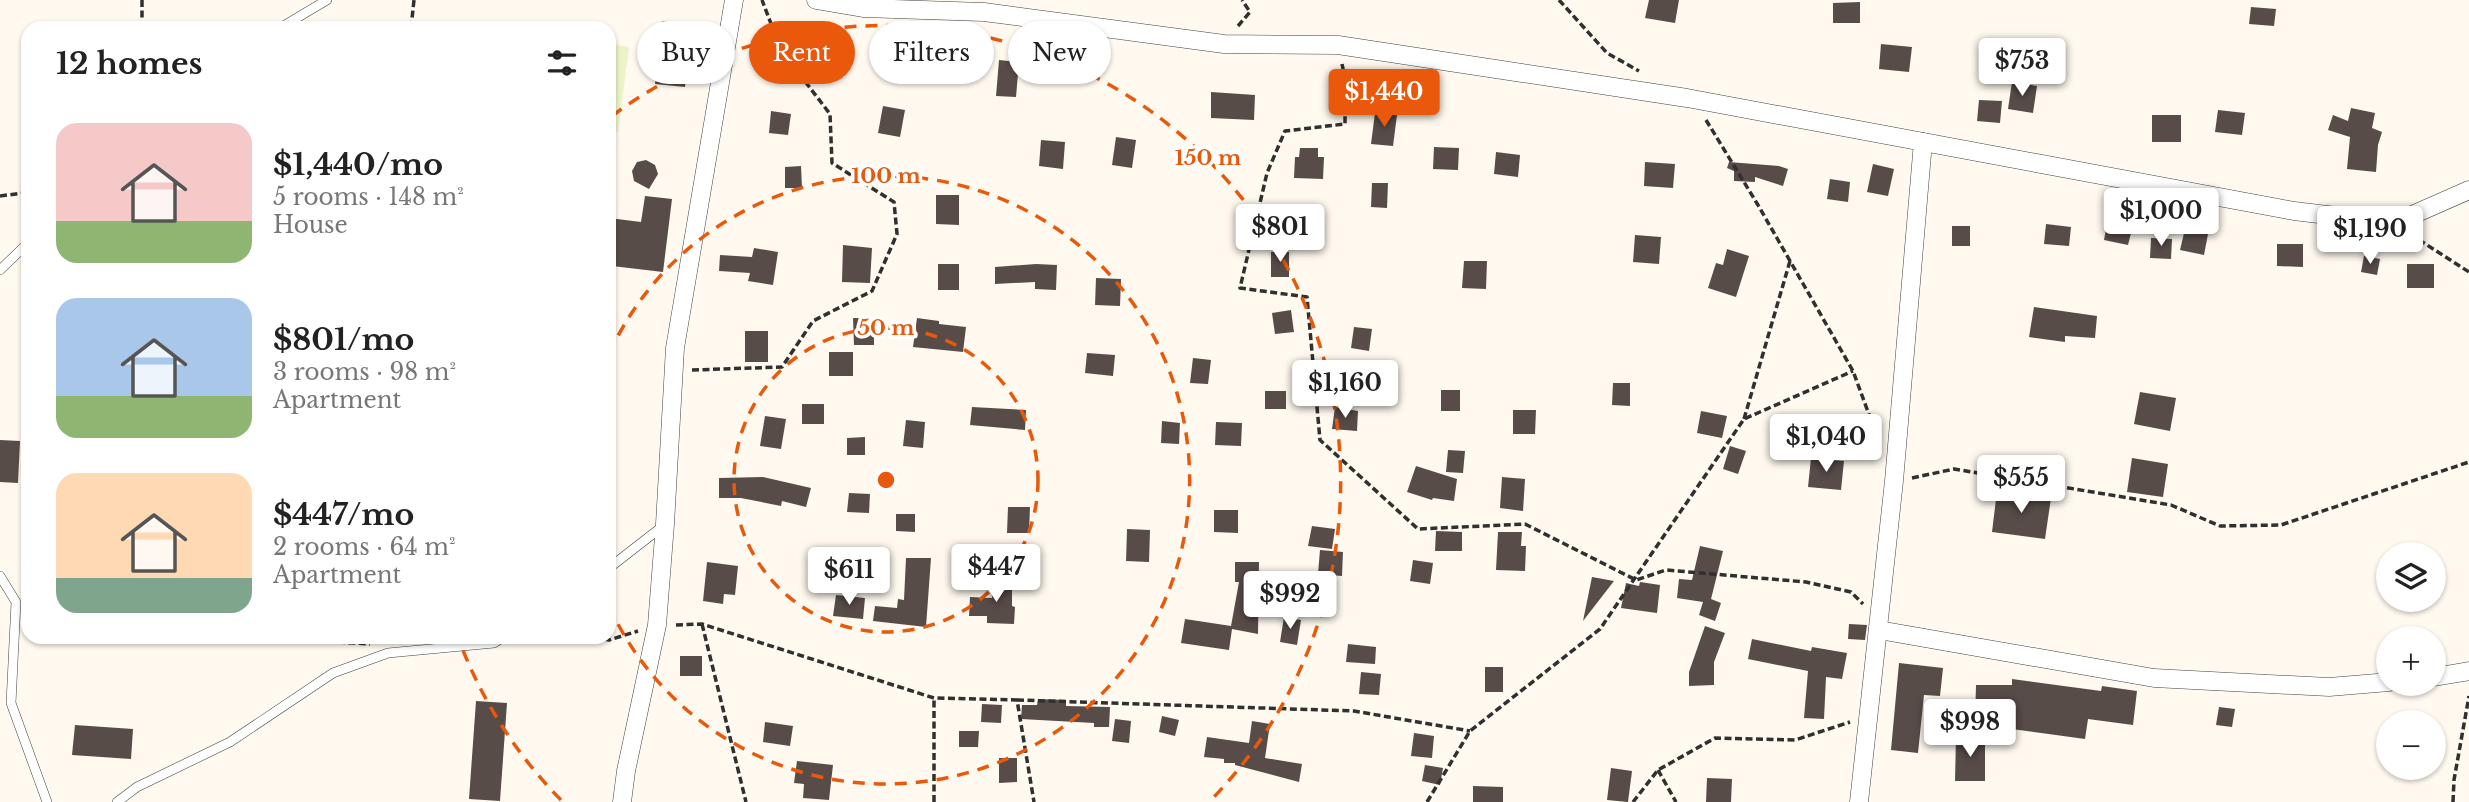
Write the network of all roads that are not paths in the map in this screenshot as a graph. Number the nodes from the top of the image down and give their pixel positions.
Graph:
1 (327, 0) edge
2 (734, 0) edge
3 (816, 0) edge
4 (292, 21) edge
5 (1923, 142) junction
6 (2469, 190) edge
7 (21, 250) edge
8 (0, 270) edge
9 (665, 524) junction
10 (616, 563) edge
11 (0, 576) edge
12 (1880, 625) junction
13 (483, 644) edge
14 (2469, 671) edge
15 (2446, 675) edge
16 (2376, 683) edge
17 (47, 802) edge
18 (117, 802) edge
19 (622, 802) edge
20 (1859, 802) edge

1 - 4 lane
2 - 9 street
3 - 5 street
5 - 6 street
5 - 12 street
7 - 8 lane
9 - 10 lane
9 - 19 street
11 - 17 lane
12 - 16 street
12 - 20 street
13 - 18 lane
14 - 15 street

